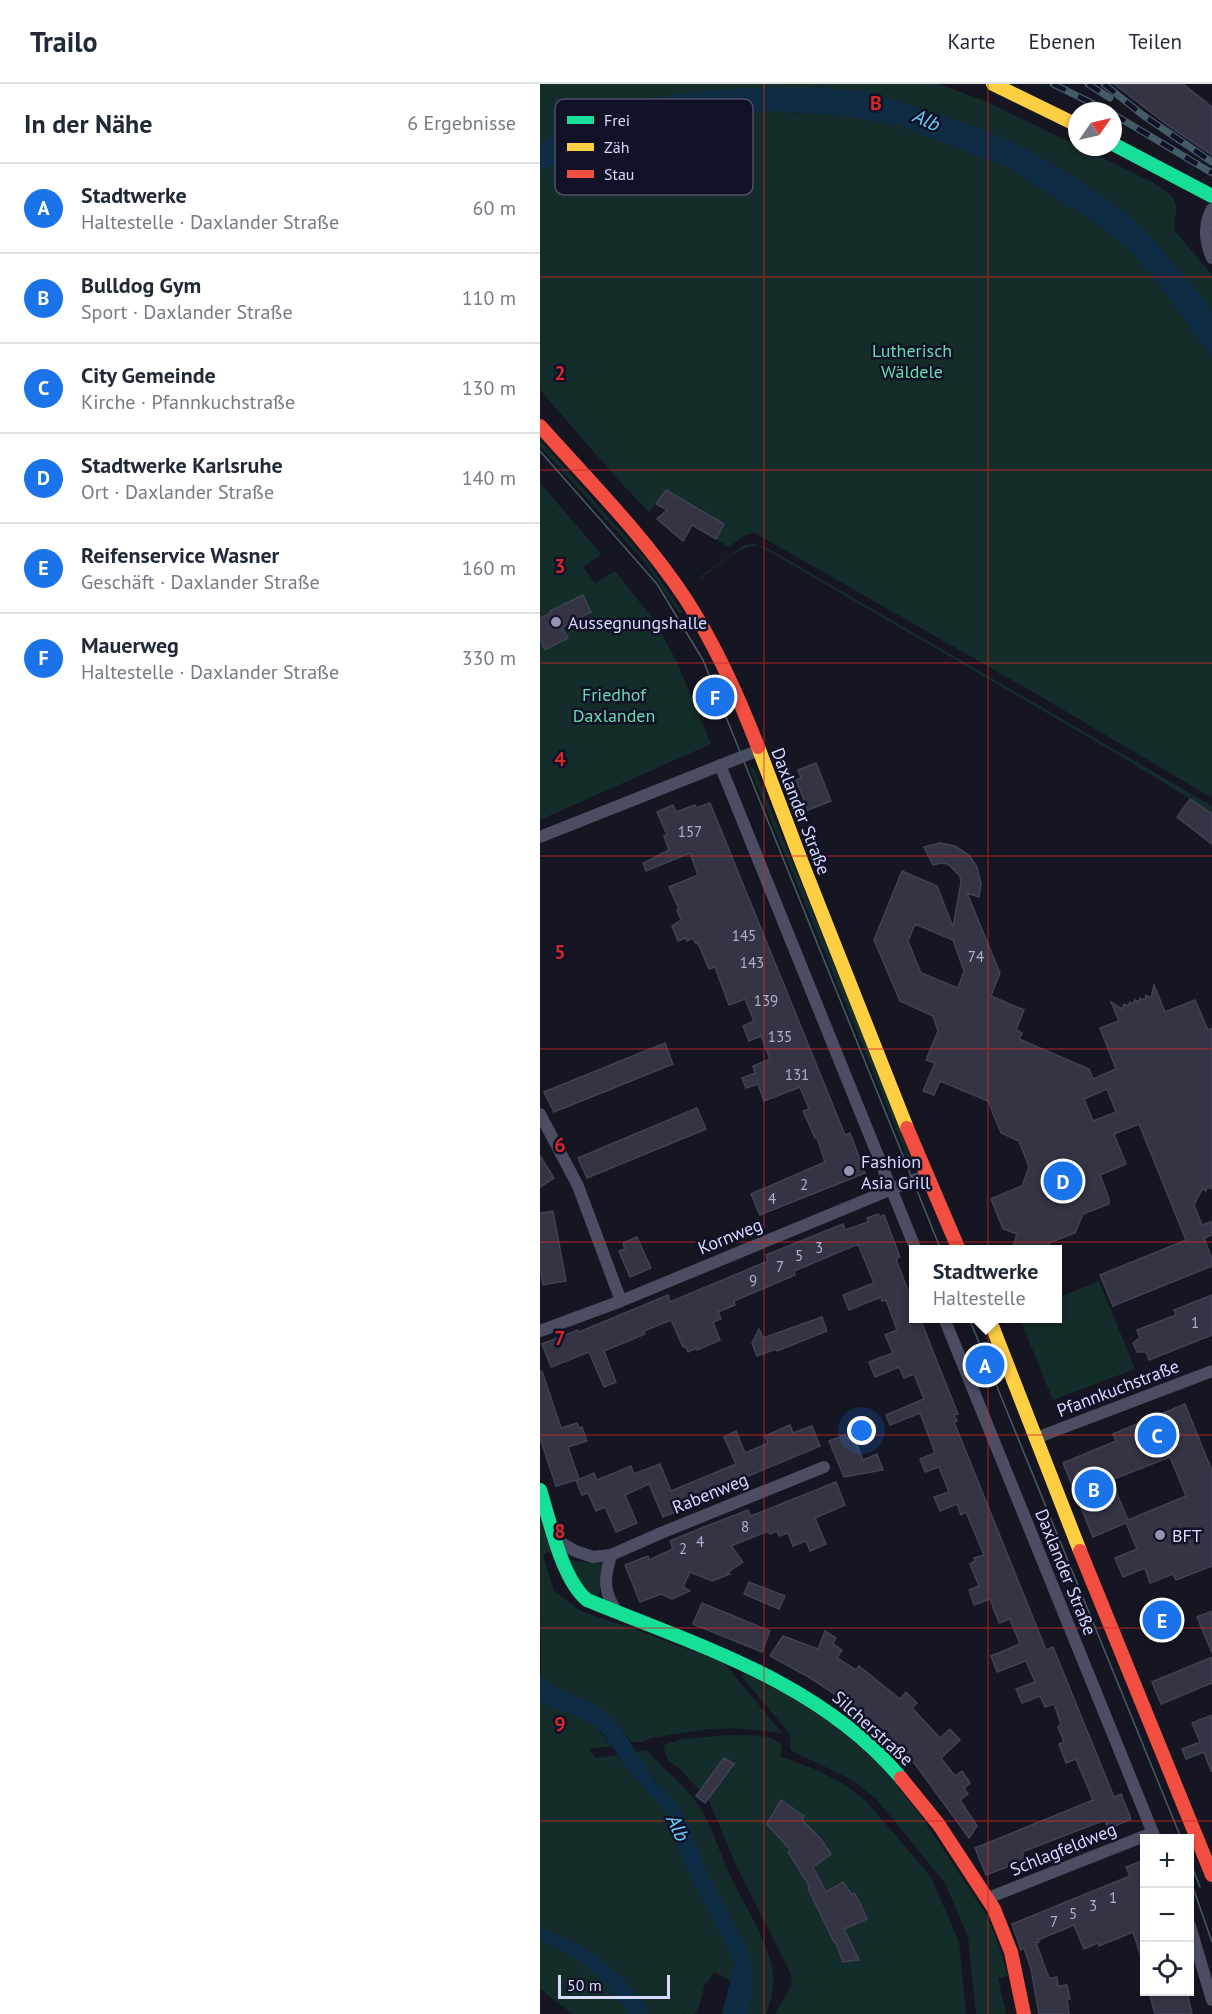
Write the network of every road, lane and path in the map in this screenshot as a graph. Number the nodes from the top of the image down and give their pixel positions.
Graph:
1 (993, 84) edge
2 (1068, 121) edge
3 (1122, 149) edge
4 (1212, 196) edge
5 (1212, 209) edge
6 (1212, 258) edge
7 (540, 426) edge
8 (759, 750) junction
9 (720, 765) junction
10 (540, 837) edge
11 (540, 1114) edge
12 (926, 1175) junction
13 (891, 1188) junction
14 (914, 1245) edge
15 (957, 1245) edge
16 (621, 1300) junction
17 (946, 1323) edge
18 (991, 1323) edge
19 (543, 1329) edge
20 (1212, 1371) edge
21 (1036, 1438) junction
22 (824, 1467) dead end
23 (540, 1490) edge
24 (558, 1541) junction
25 (611, 1556) junction
26 (617, 1612) junction
27 (1153, 1834) edge
28 (1140, 1841) edge
29 (1212, 1875) edge
30 (988, 1898) junction
31 (1194, 1939) edge
32 (1212, 2000) edge
33 (1024, 2014) edge

1 - 2 street
3 - 4 street
5 - 6 street
7 - 8 street, Daxlander Straße
8 - 9 street
8 - 12 street, Daxlander Straße
9 - 10 street
9 - 13 street
11 - 16 street
12 - 13 street, Kornweg
12 - 15 street, Daxlander Straße
13 - 14 street
13 - 16 street, Kornweg
16 - 19 street, Kornweg
17 - 27 street, Daxlander Straße
18 - 21 street, Daxlander Straße
20 - 21 street, Pfannkuchstraße
21 - 29 street, Daxlander Straße
22 - 25 street, Rabenweg
23 - 24 street, Silcherstraße
24 - 25 street
24 - 26 street, Silcherstraße
25 - 26 street
26 - 30 street, Silcherstraße
28 - 30 street, Schlagfeldweg
30 - 33 street, Silcherstraße
31 - 32 street

